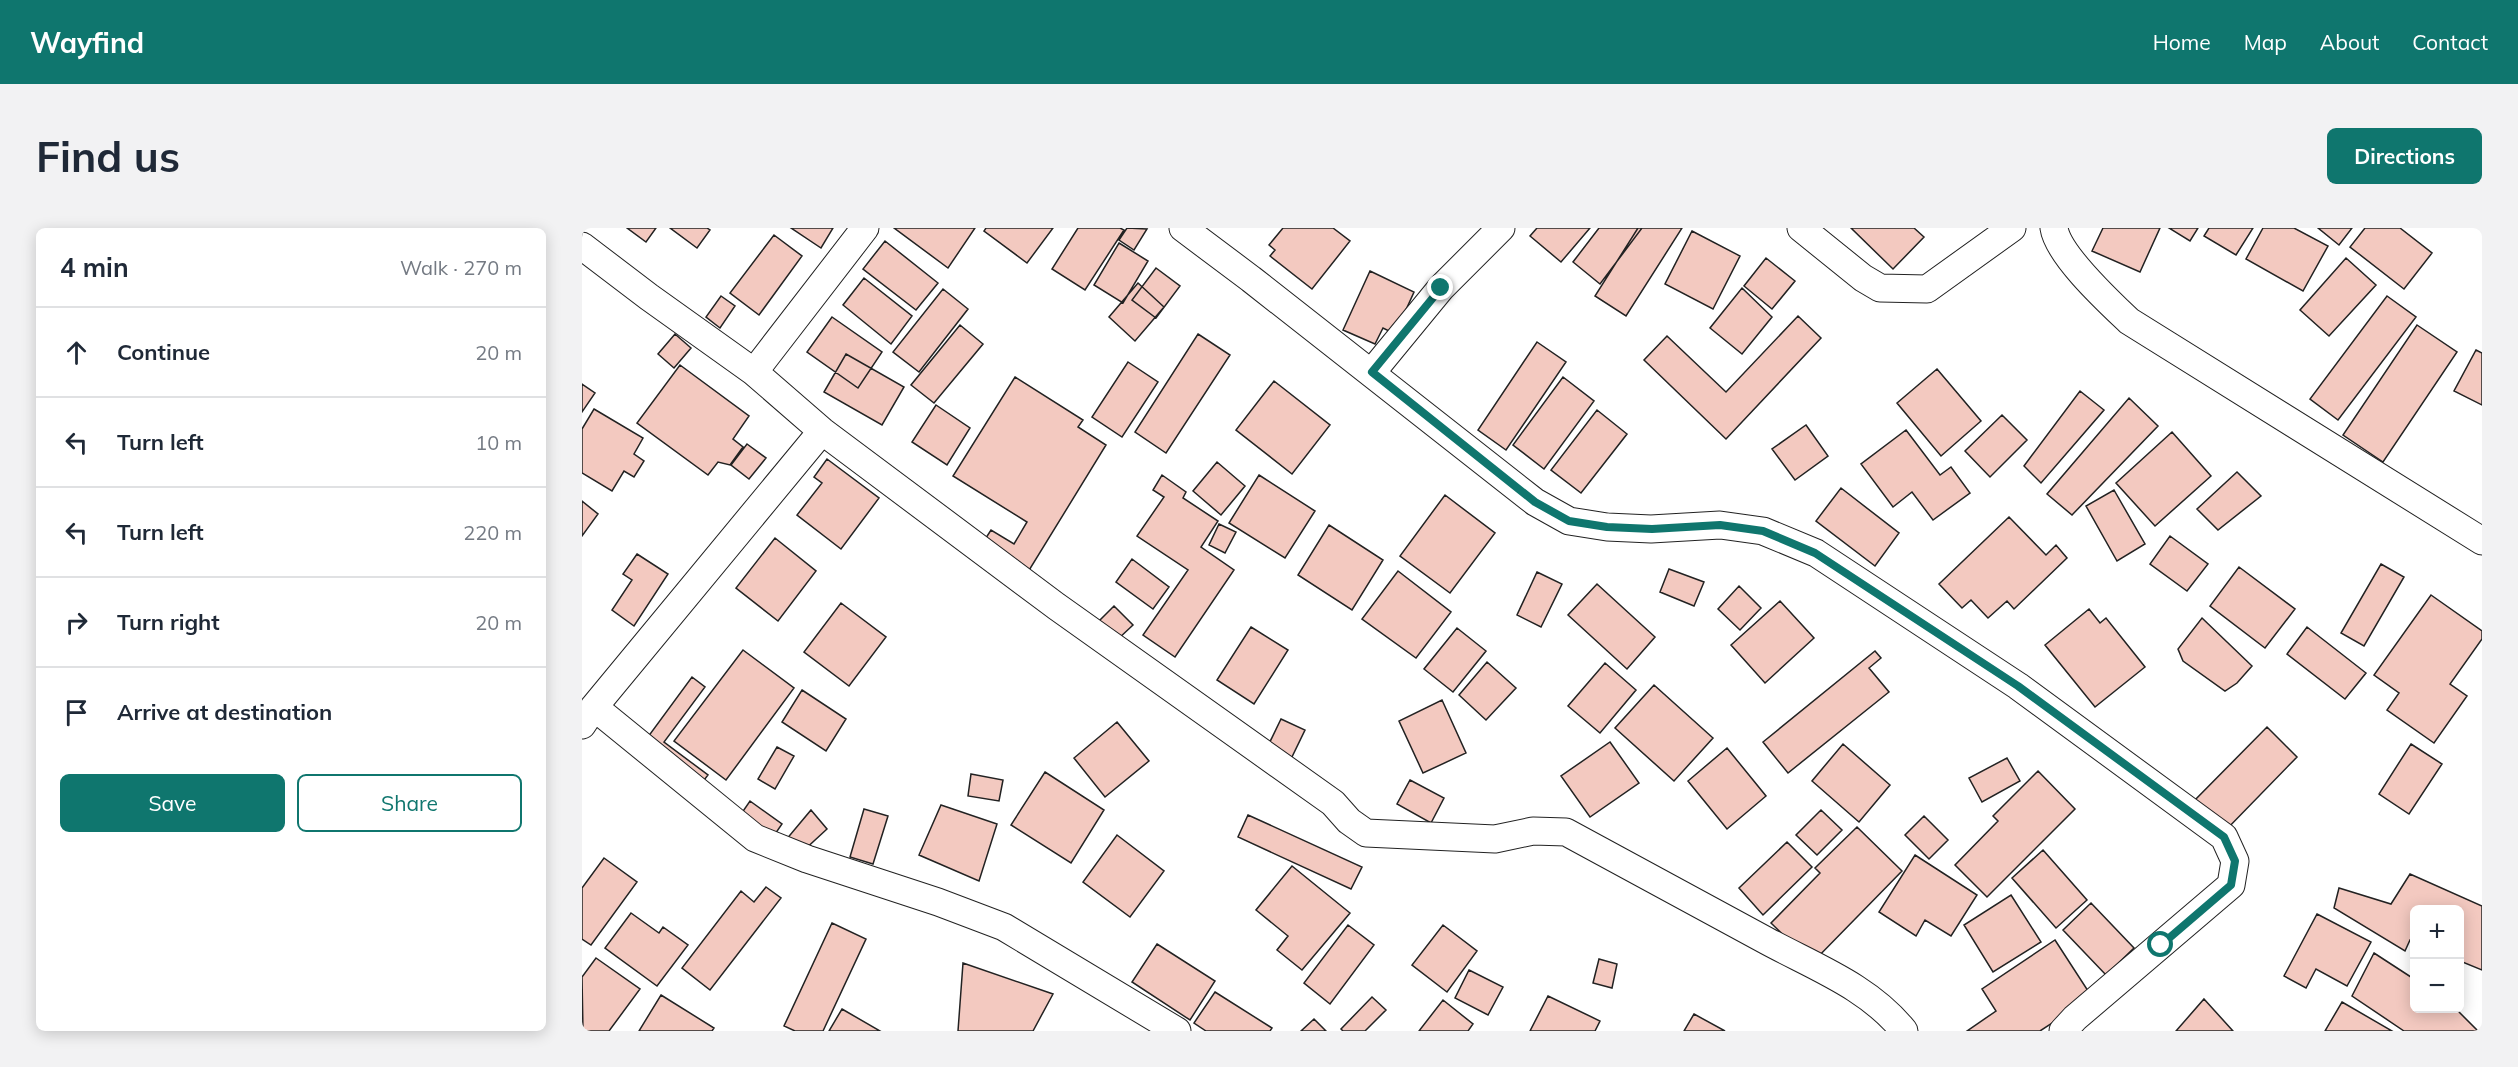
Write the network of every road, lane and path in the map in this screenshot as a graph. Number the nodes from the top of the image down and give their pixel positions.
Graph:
1 (865, 228) edge
2 (1183, 228) edge
3 (1501, 228) edge
4 (1801, 228) edge
5 (2012, 228) edge
6 (2054, 228) edge
7 (582, 246) edge
8 (754, 372) junction
9 (1372, 372) junction
10 (822, 431) junction
11 (2482, 541) edge
12 (588, 716) edge
13 (1177, 1031) edge
14 (1904, 1031) edge
15 (2063, 1031) edge

1 - 8 street
2 - 9 street
3 - 9 street
4 - 5 street
6 - 11 street
7 - 8 street
8 - 10 street
9 - 15 street
10 - 12 street
10 - 14 street
12 - 13 street

